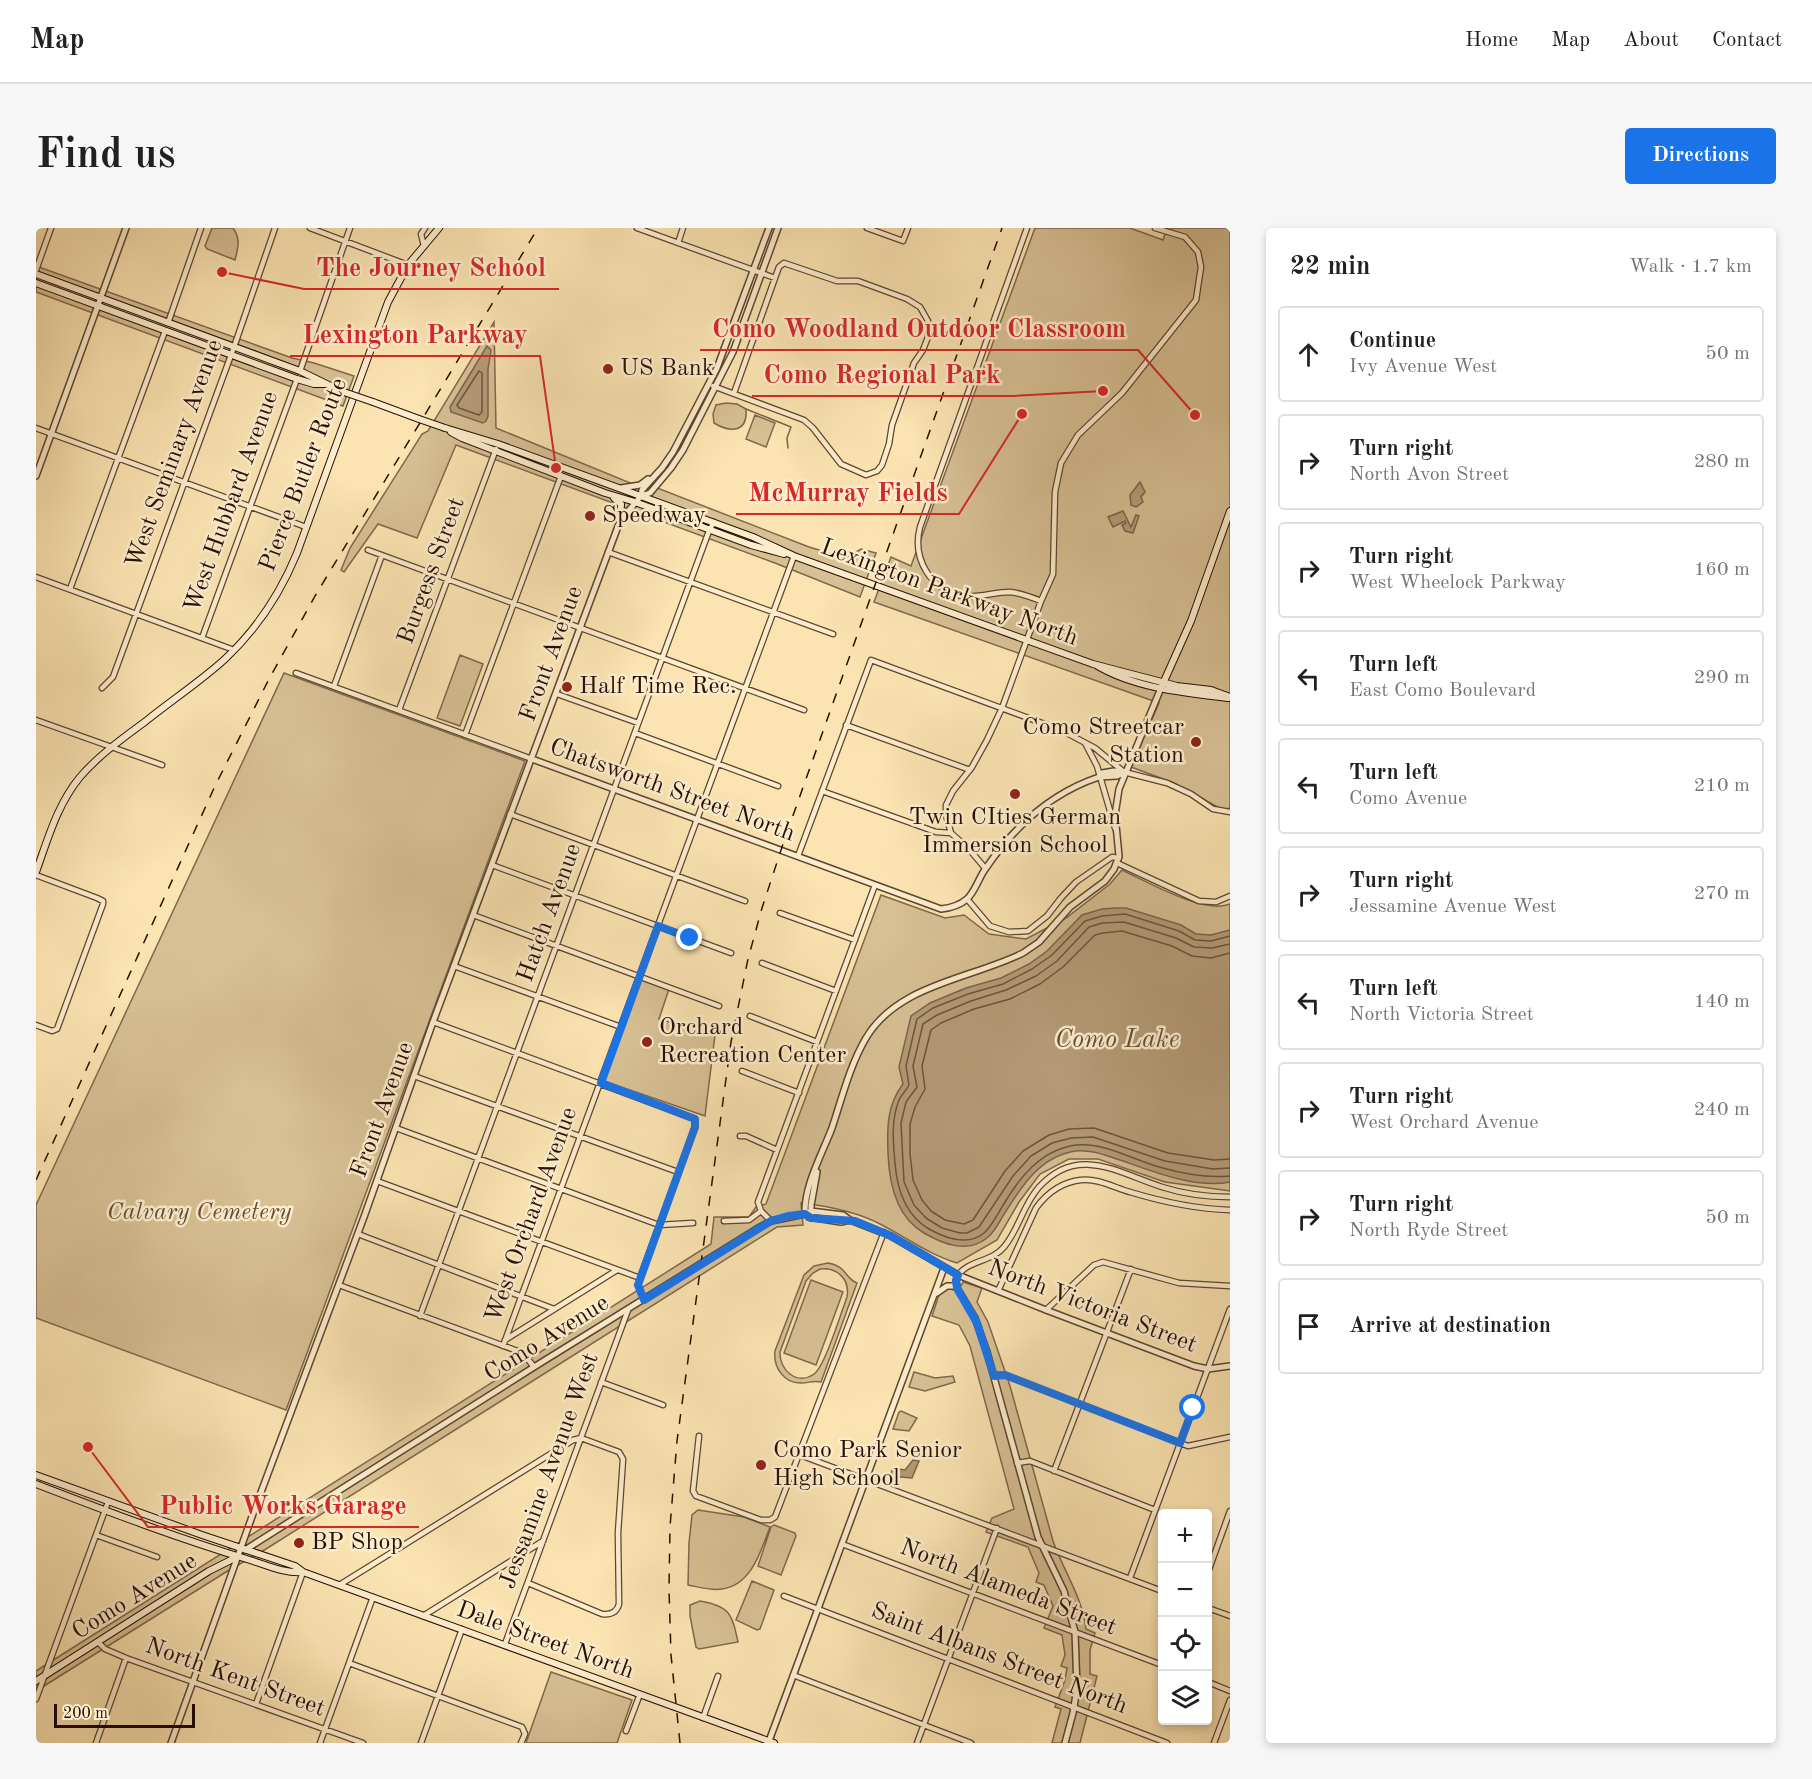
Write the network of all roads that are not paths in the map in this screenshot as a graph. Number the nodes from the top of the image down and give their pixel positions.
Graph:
1 (51, 228) edge
2 (126, 228) edge
3 (201, 228) edge
4 (275, 228) edge
5 (310, 228) edge
6 (350, 228) edge
7 (424, 228) edge
8 (439, 228) edge
9 (637, 228) edge
10 (683, 228) edge
11 (769, 228) edge
12 (778, 228) edge
13 (867, 228) edge
14 (908, 228) edge
15 (1027, 228) edge
16 (1155, 228) edge
17 (345, 241) junction
18 (678, 243) junction
19 (424, 246) junction
20 (408, 266) junction
21 (36, 272) edge
22 (758, 272) junction
23 (775, 278) junction
24 (36, 283) edge
25 (102, 298) junction
26 (99, 306) junction
27 (168, 322) junction
28 (165, 331) junction
29 (234, 347) junction
30 (231, 355) junction
31 (300, 371) junction
32 (297, 379) junction
33 (324, 384) junction
34 (709, 384) junction
35 (717, 387) junction
36 (734, 393) junction
37 (36, 428) edge
38 (445, 428) junction
39 (51, 433) junction
40 (498, 444) junction
41 (495, 452) junction
42 (118, 458) junction
43 (659, 471) junction
44 (36, 476) edge
45 (561, 476) junction
46 (184, 482) junction
47 (620, 488) junction
48 (609, 494) junction
49 (641, 496) junction
50 (635, 502) junction
51 (250, 506) junction
52 (1230, 511) edge
53 (620, 521) junction
54 (714, 522) junction
55 (306, 527) junction
56 (709, 531) junction
57 (368, 550) dead end
58 (608, 552) junction
59 (382, 555) junction
60 (794, 556) junction
61 (36, 577) edge
62 (448, 579) junction
63 (690, 582) junction
64 (70, 589) junction
65 (1041, 601) junction
66 (514, 603) junction
67 (773, 612) junction
68 (136, 614) junction
69 (581, 628) junction
70 (833, 634) dead end
71 (1028, 636) junction
72 (202, 638) junction
73 (234, 650) junction
74 (663, 658) junction
75 (296, 673) dead end
76 (1162, 685) junction
77 (334, 686) junction
78 (102, 688) dead end
79 (746, 688) junction
80 (556, 694) junction
81 (1230, 698) edge
82 (1002, 708) junction
83 (804, 710) dead end
84 (399, 711) junction
85 (36, 720) edge
86 (638, 723) junction
87 (846, 725) junction
88 (635, 733) junction
89 (465, 735) junction
90 (1084, 743) junction
91 (111, 748) junction
92 (532, 759) junction
93 (717, 764) junction
94 (162, 765) dead end
95 (970, 770) junction
96 (1124, 772) junction
97 (1099, 777) junction
98 (778, 786) dead end
99 (614, 789) junction
100 (822, 791) junction
101 (1230, 812) edge
102 (510, 814) junction
103 (697, 820) junction
104 (951, 833) junction
105 (1117, 834) junction
106 (594, 845) junction
107 (798, 856) junction
108 (1118, 860) junction
109 (492, 865) junction
110 (985, 868) junction
111 (36, 874) edge
112 (676, 875) junction
113 (875, 885) junction
114 (575, 896) junction
115 (1230, 896) edge
116 (967, 899) junction
117 (745, 901) dead end
118 (780, 913) dead end
119 (473, 915) junction
120 (658, 926) junction
121 (855, 940) junction
122 (557, 946) junction
123 (731, 953) dead end
124 (762, 963) dead end
125 (454, 966) junction
126 (640, 976) junction
127 (836, 991) junction
128 (538, 997) junction
129 (719, 1006) dead end
130 (750, 1016) dead end
131 (434, 1022) junction
132 (36, 1025) edge
133 (621, 1027) junction
134 (817, 1042) junction
135 (518, 1053) junction
136 (742, 1071) dead end
137 (414, 1076) junction
138 (601, 1083) junction
139 (799, 1093) junction
140 (498, 1105) junction
141 (396, 1128) junction
142 (581, 1136) junction
143 (740, 1136) dead end
144 (777, 1150) junction
145 (478, 1159) junction
146 (818, 1165) junction
147 (678, 1172) junction
148 (377, 1182) junction
149 (561, 1188) junction
150 (814, 1191) junction
151 (1230, 1197) edge
152 (1230, 1210) edge
153 (458, 1211) junction
154 (761, 1211) junction
155 (827, 1212) junction
156 (809, 1214) junction
157 (850, 1220) junction
158 (724, 1221) dead end
159 (771, 1221) junction
160 (693, 1224) dead end
161 (659, 1225) junction
162 (884, 1232) junction
163 (358, 1234) junction
164 (541, 1242) junction
165 (439, 1265) junction
166 (944, 1268) junction
167 (1131, 1269) junction
168 (617, 1270) junction
169 (958, 1275) junction
170 (640, 1278) junction
171 (339, 1285) junction
172 (957, 1286) junction
173 (1230, 1287) edge
174 (998, 1291) junction
175 (521, 1295) junction
176 (933, 1296) junction
177 (644, 1300) junction
178 (554, 1309) junction
179 (1230, 1309) edge
180 (628, 1310) junction
181 (1046, 1310) junction
182 (420, 1316) junction
183 (1107, 1332) junction
184 (506, 1340) junction
185 (503, 1346) junction
186 (1230, 1366) edge
187 (534, 1367) junction
188 (1208, 1369) junction
189 (994, 1376) junction
190 (601, 1382) junction
191 (1080, 1403) junction
192 (663, 1405) dead end
193 (699, 1436) dead end
194 (1230, 1437) edge
195 (581, 1438) junction
196 (1180, 1443) junction
197 (800, 1455) junction
198 (1017, 1463) junction
199 (1054, 1471) junction
200 (36, 1475) edge
201 (864, 1479) junction
202 (37, 1487) edge
203 (108, 1502) junction
204 (105, 1510) junction
205 (1155, 1510) junction
206 (1230, 1511) edge
207 (997, 1528) junction
208 (96, 1535) junction
209 (543, 1541) junction
210 (842, 1544) junction
211 (1041, 1545) junction
212 (244, 1548) junction
213 (157, 1557) dead end
214 (238, 1557) junction
215 (1211, 1563) edge
216 (303, 1572) junction
217 (1130, 1578) junction
218 (528, 1583) junction
219 (341, 1584) junction
220 (1158, 1589) edge
221 (973, 1593) junction
222 (784, 1596) dead end
223 (373, 1597) junction
224 (1212, 1609) edge
225 (817, 1610) junction
226 (423, 1616) junction
227 (1230, 1616) edge
228 (462, 1629) junction
229 (1075, 1632) junction
230 (98, 1642) junction
231 (505, 1644) junction
232 (126, 1658) junction
233 (948, 1659) junction
234 (1158, 1663) edge
235 (349, 1664) junction
236 (45, 1675) junction
237 (793, 1675) junction
238 (718, 1676) dead end
239 (36, 1681) edge
240 (193, 1681) junction
241 (1212, 1684) edge
242 (1230, 1691) edge
243 (640, 1694) junction
244 (438, 1696) junction
245 (36, 1699) edge
246 (1230, 1700) edge
247 (256, 1704) junction
248 (1074, 1708) junction
249 (703, 1718) junction
250 (924, 1725) junction
251 (325, 1729) junction
252 (626, 1731) dead end
253 (770, 1742) edge
254 (96, 1743) edge
255 (171, 1743) edge
256 (320, 1743) edge
257 (363, 1743) edge
258 (421, 1743) edge
259 (521, 1743) edge
260 (917, 1743) edge
261 (971, 1743) edge
262 (1065, 1743) edge
263 (1167, 1743) edge
264 (1214, 1743) edge

1 - 21 street
2 - 25 street
3 - 27 street
4 - 29 street, West Seminary Avenue
5 - 17 street
6 - 17 street, West Hubbard Avenue
7 - 19 street
8 - 19 main road, Pierce Butler Route
9 - 18 street
10 - 18 street
11 - 22 street
12 - 22 street
13 - 14 street
15 - 65 street
16 - 65 street
17 - 20 street
17 - 31 street, West Hubbard Avenue
18 - 22 street
19 - 20 main road, Pierce Butler Route
20 - 55 main road, Pierce Butler Route
21 - 25 main road
22 - 23 street
22 - 34 street
22 - 35 street
23 - 36 street
23 - 36 street
24 - 26 main road
25 - 26 street
25 - 27 main road
26 - 28 main road
26 - 39 street
27 - 29 main road
28 - 30 main road
28 - 42 street
29 - 30 street, West Seminary Avenue
29 - 31 main road
30 - 32 main road
30 - 46 street, West Seminary Avenue
31 - 33 main road
32 - 33 main road
32 - 51 street, West Hubbard Avenue
33 - 38 main road, bridge
34 - 35 street
34 - 43 street
35 - 36 street
35 - 49 street
37 - 39 street
38 - 40 main road, Lexington Parkway North
38 - 41 main road, Lexington Parkway North
39 - 42 street
39 - 44 street
40 - 41 street, Burgess Street
40 - 47 main road, Lexington Parkway North
41 - 45 main road, Lexington Parkway North
41 - 62 street, Burgess Street
42 - 46 street
42 - 64 street
43 - 47 street
43 - 49 street
45 - 48 main road, Lexington Parkway North
45 - 66 street
46 - 51 street
46 - 68 street, West Seminary Avenue
47 - 49 main road, Lexington Parkway North
48 - 50 main road, Lexington Parkway North
48 - 53 main road
49 - 50 street, Front Avenue
49 - 54 main road, Lexington Parkway North
50 - 53 street, Front Avenue
50 - 56 main road, Lexington Parkway North
51 - 55 street
51 - 72 street, West Hubbard Avenue
52 - 76 main road
53 - 58 street, Front Avenue
54 - 56 street, Hatch Avenue
54 - 60 main road, Lexington Parkway North
55 - 73 main road, Pierce Butler Route
56 - 60 main road, Lexington Parkway North
56 - 63 street, Hatch Avenue
57 - 59 street
58 - 63 street
58 - 69 street, Front Avenue
59 - 62 street
59 - 77 street
60 - 67 street, West Orchard Avenue
60 - 71 main road, Lexington Parkway North
61 - 64 street
62 - 66 street
62 - 84 street, Burgess Street
63 - 67 street
63 - 74 street, Hatch Avenue
64 - 68 street
65 - 71 street
66 - 69 street
66 - 89 street
67 - 70 street
67 - 79 street, West Orchard Avenue
68 - 72 street
68 - 78 street, West Seminary Avenue
69 - 74 street
69 - 80 street, Front Avenue
71 - 76 main road, Lexington Parkway North
71 - 82 street
72 - 73 street
73 - 91 main road, Pierce Butler Route
74 - 79 street
74 - 86 street, Hatch Avenue
75 - 77 street, Chatsworth Street North
76 - 81 main road, Lexington Parkway North
76 - 96 street
77 - 84 street, Chatsworth Street North
79 - 83 street
79 - 93 street, West Orchard Avenue
80 - 86 street
80 - 92 street, Front Avenue
82 - 87 street
82 - 90 street
82 - 95 street
84 - 89 street, Chatsworth Street North
85 - 91 street
86 - 88 street, Hatch Avenue
87 - 95 street
87 - 100 street
88 - 93 street
88 - 99 street, Hatch Avenue
89 - 92 street, Chatsworth Street North
90 - 96 street
90 - 97 street
91 - 94 street
91 - 111 main road, Pierce Butler Route
92 - 99 street, Chatsworth Street North
92 - 102 street, Front Avenue
93 - 98 street
93 - 103 street, West Orchard Avenue
95 - 104 street
96 - 97 street
96 - 101 street
96 - 105 street
97 - 105 street
97 - 110 street
99 - 103 street, Chatsworth Street North
99 - 106 street, Hatch Avenue
100 - 104 street
100 - 107 street
102 - 106 street
102 - 109 street, Front Avenue
103 - 107 street, Chatsworth Street North
103 - 112 street, West Orchard Avenue
104 - 110 street
105 - 108 street
106 - 112 street
106 - 114 street, Hatch Avenue
107 - 113 street, Chatsworth Street North
108 - 115 street
108 - 116 street
108 - 146 street
109 - 114 street
109 - 119 street, Front Avenue
110 - 116 street
111 - 132 street
112 - 117 street
112 - 120 street, West Orchard Avenue
113 - 116 street, Chatsworth Street North
113 - 121 street
114 - 120 street
114 - 122 street, Hatch Avenue
118 - 121 street
119 - 122 street
119 - 125 street, Front Avenue
120 - 123 street
120 - 126 street, West Orchard Avenue
121 - 127 street
122 - 126 street
122 - 128 street, Hatch Avenue
124 - 127 street
125 - 128 street
125 - 131 street, Front Avenue
126 - 129 street
126 - 133 street, West Orchard Avenue
127 - 134 street
128 - 133 street
128 - 135 street, Hatch Avenue
130 - 134 street
131 - 135 street
131 - 137 street, Front Avenue
133 - 138 street, West Orchard Avenue
134 - 139 street
135 - 138 street
135 - 140 street, Hatch Avenue
136 - 139 street
137 - 140 street
137 - 141 street, Front Avenue
138 - 142 street, West Orchard Avenue
138 - 147 street
139 - 144 street
140 - 142 street
140 - 145 street, Hatch Avenue
141 - 145 street
141 - 148 street, Front Avenue
142 - 147 street
142 - 149 street, West Orchard Avenue
143 - 144 street
144 - 154 street
145 - 149 street
145 - 153 street, Hatch Avenue
146 - 150 street
146 - 156 street
147 - 161 street
148 - 153 street
148 - 163 street, Front Avenue
149 - 161 street
149 - 164 street, West Orchard Avenue
150 - 155 street
150 - 156 street
151 - 169 street
152 - 174 street
153 - 164 street
153 - 165 street, Hatch Avenue
154 - 158 street
154 - 159 street
155 - 156 street, North Victoria Street
155 - 157 street, North Victoria Street
156 - 157 street
156 - 159 street, Como Avenue
157 - 162 street, North Victoria Street
159 - 177 street, Como Avenue
160 - 161 street
161 - 170 street
162 - 166 street, North Victoria Street
162 - 197 street
163 - 165 street
163 - 171 street, Front Avenue
164 - 168 street
164 - 175 street, West Orchard Avenue
165 - 175 street
165 - 182 street, Hatch Avenue
166 - 169 street, North Victoria Street
166 - 176 street
167 - 173 street
167 - 181 street
167 - 183 street
168 - 170 street
168 - 178 street
169 - 172 street
169 - 174 street, North Victoria Street
170 - 177 street
171 - 182 street
171 - 212 street, Front Avenue
172 - 176 street
172 - 189 street
174 - 181 street, North Victoria Street
175 - 178 street
175 - 184 street, West Orchard Avenue
176 - 201 street
177 - 180 street, Como Avenue
178 - 184 street
179 - 188 street
180 - 187 street, Como Avenue
180 - 190 street, Jessamine Avenue West
181 - 183 street, North Victoria Street
182 - 185 street
183 - 188 street, North Victoria Street
183 - 191 street
184 - 185 street, West Orchard Avenue
185 - 187 street
186 - 188 street, North Victoria Street
187 - 212 street, Como Avenue
188 - 196 street
189 - 191 street
189 - 198 street
190 - 192 street
190 - 195 street, Jessamine Avenue West
191 - 196 street
191 - 199 street
193 - 197 street
194 - 196 street
195 - 209 street, Jessamine Avenue West
195 - 218 street
195 - 219 street
196 - 205 street
197 - 201 street
198 - 199 street
198 - 211 street
199 - 205 street
200 - 203 main road
201 - 207 street
201 - 210 street
202 - 204 main road
203 - 204 street
203 - 212 main road
204 - 208 street
204 - 214 main road
205 - 217 street
206 - 215 street
207 - 211 street
207 - 221 street
208 - 213 street
208 - 236 street
209 - 218 street, Jessamine Avenue West
209 - 226 street
210 - 221 street, North Alameda Street
210 - 225 street
211 - 217 street
211 - 229 street
212 - 214 street, Como Avenue
212 - 216 main road
214 - 216 main road
214 - 230 main road, Como Avenue
214 - 240 street
216 - 219 main road, Dale Street North
216 - 247 street
217 - 220 street
218 - 231 street, Jessamine Avenue West
219 - 223 main road, Dale Street North
221 - 229 street, North Alameda Street
221 - 233 street
222 - 225 street, Saint Albans Street North
223 - 226 main road, Dale Street North
223 - 235 street
224 - 227 street
225 - 233 street, Saint Albans Street North
225 - 237 street
226 - 228 main road, Dale Street North
228 - 231 main road, Dale Street North
228 - 244 street
229 - 234 street, North Alameda Street
229 - 248 street
230 - 232 street, North Kent Street
230 - 236 main road, Como Avenue
231 - 243 main road, Dale Street North
232 - 240 street, North Kent Street
232 - 254 street
233 - 248 street, Saint Albans Street North
233 - 250 street
235 - 244 street
235 - 251 street
236 - 239 main road, Como Avenue
236 - 245 street
237 - 250 street
237 - 253 street
238 - 249 street
240 - 247 street, North Kent Street
240 - 255 street
241 - 242 street
243 - 249 main road, Dale Street North
243 - 252 street
244 - 258 street
244 - 259 street
246 - 264 street
247 - 251 street, North Kent Street
248 - 262 street
248 - 263 street, Saint Albans Street North
249 - 253 main road, Dale Street North
250 - 260 street
250 - 261 street
251 - 256 street
251 - 257 street, North Kent Street

